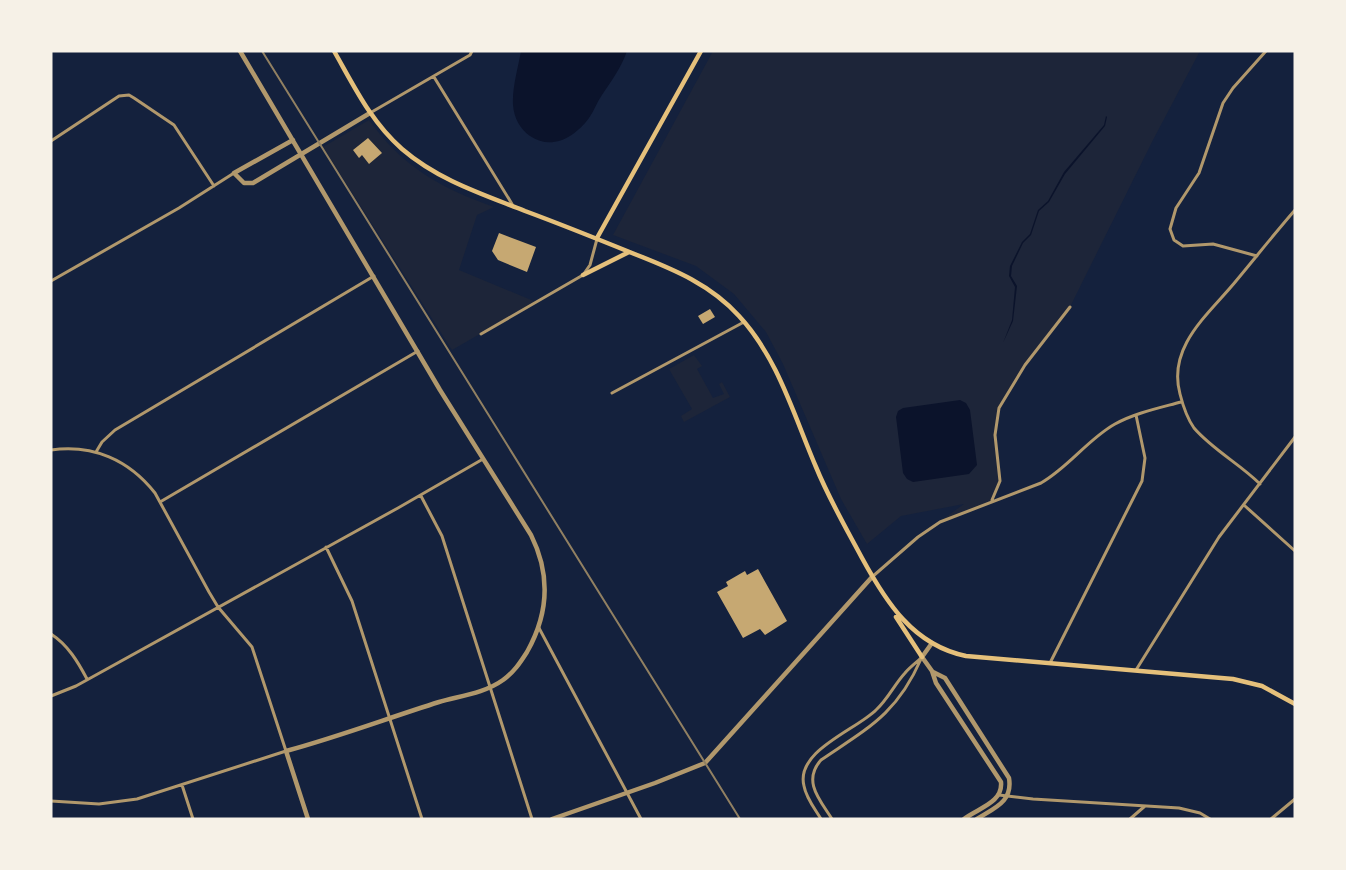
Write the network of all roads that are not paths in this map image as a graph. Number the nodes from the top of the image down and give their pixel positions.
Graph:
1 (240, 51) edge
2 (334, 51) edge
3 (472, 51) edge
4 (701, 51) edge
5 (1266, 51) edge
6 (434, 76) junction
7 (370, 113) junction
8 (293, 140) junction
9 (51, 141) edge
10 (234, 173) junction
11 (214, 186) junction
12 (512, 206) junction
13 (1295, 210) edge
14 (597, 238) junction
15 (629, 252) junction
16 (1257, 256) junction
17 (583, 275) junction
18 (374, 276) junction
19 (51, 281) edge
20 (1070, 307) dead end
21 (744, 321) junction
22 (481, 334) dead end
23 (418, 351) junction
24 (612, 393) dead end
25 (1181, 402) junction
26 (1136, 415) junction
27 (1295, 437) edge
28 (51, 450) edge
29 (96, 452) junction
30 (483, 459) junction
31 (1260, 484) junction
32 (421, 496) junction
33 (160, 502) junction
34 (991, 502) junction
35 (1244, 506) junction
36 (326, 547) junction
37 (1295, 551) edge
38 (872, 577) junction
39 (887, 601) junction
40 (218, 607) junction
41 (539, 628) junction
42 (51, 634) edge
43 (932, 643) junction
44 (922, 657) junction
45 (1050, 663) junction
46 (1136, 670) junction
47 (932, 671) junction
48 (87, 679) junction
49 (490, 687) junction
50 (51, 696) edge
51 (1295, 704) edge
52 (881, 705) junction
53 (888, 712) junction
54 (389, 720) junction
55 (975, 724) junction
56 (852, 728) junction
57 (967, 730) junction
58 (857, 736) junction
59 (820, 750) junction
60 (286, 751) junction
61 (825, 757) junction
62 (182, 785) junction
63 (627, 793) junction
64 (817, 795) junction
65 (999, 795) junction
66 (1008, 796) junction
67 (1295, 799) edge
68 (810, 800) junction
69 (51, 801) edge
70 (1145, 806) junction
71 (193, 819) edge
72 (308, 819) edge
73 (422, 819) edge
74 (532, 819) edge
75 (552, 819) edge
76 (641, 819) edge
77 (821, 819) edge
78 (832, 819) edge
79 (964, 819) edge
80 (978, 819) edge
81 (1130, 819) edge
82 (1210, 819) edge
83 (1271, 819) edge

1 - 8 street
2 - 7 main road
3 - 6 street
4 - 14 main road
5 - 16 street
6 - 7 street
6 - 12 street
7 - 10 street
7 - 12 main road
8 - 10 street
8 - 18 street
9 - 11 street
10 - 11 street
11 - 19 street
12 - 14 main road
13 - 16 street
14 - 15 main road
14 - 17 street
15 - 17 main road
15 - 21 main road
16 - 25 street
17 - 22 street
18 - 23 street
18 - 29 street
20 - 34 street
21 - 24 street
21 - 38 main road
23 - 30 street
23 - 33 street
25 - 26 street
25 - 31 street
26 - 34 street
26 - 45 street
27 - 31 street
28 - 29 street
29 - 33 street
30 - 32 street
30 - 41 street
31 - 35 street
32 - 36 street
32 - 49 street
33 - 40 street
34 - 38 street
35 - 37 street
35 - 46 street
36 - 40 street
36 - 54 street
38 - 39 main road
38 - 63 street
39 - 43 main road
39 - 44 main road
40 - 48 street
40 - 60 street
41 - 49 street
41 - 63 street
42 - 48 street
43 - 44 street
43 - 45 main road
44 - 47 street
44 - 52 street
44 - 53 street
45 - 46 main road
46 - 51 main road
47 - 55 street
47 - 57 street
48 - 50 street
49 - 54 street
49 - 74 street
52 - 53 street
52 - 56 street
53 - 58 street
54 - 60 street
54 - 73 street
55 - 57 street
55 - 66 street
56 - 58 street
56 - 59 street
57 - 65 street
58 - 61 street
59 - 61 street
59 - 68 street
60 - 62 street
60 - 72 street
61 - 64 street
62 - 69 street
62 - 71 street
63 - 75 street
63 - 76 street
64 - 68 street
64 - 78 street
65 - 66 street
65 - 79 street
66 - 70 street
66 - 80 street
67 - 83 street
68 - 77 street
70 - 81 street
70 - 82 street

